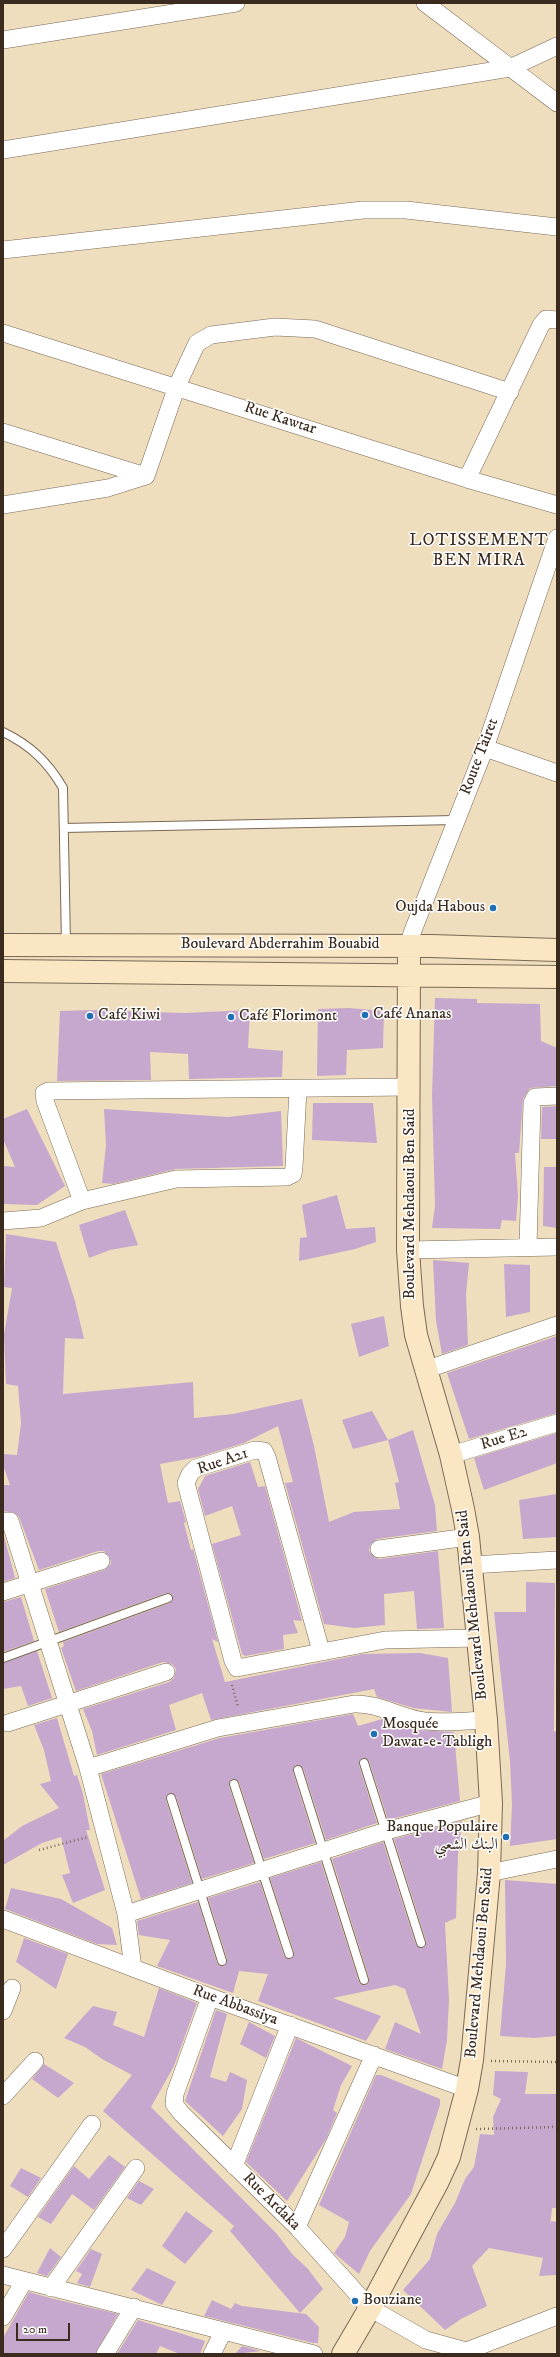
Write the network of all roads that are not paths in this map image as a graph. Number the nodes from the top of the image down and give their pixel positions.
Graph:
1 (236, 3) edge
2 (425, 3) edge
3 (3, 40) edge
4 (557, 46) edge
5 (510, 68) junction
6 (557, 103) edge
7 (3, 150) edge
8 (557, 227) edge
9 (3, 250) edge
10 (557, 320) edge
11 (3, 333) edge
12 (177, 386) junction
13 (510, 392) junction
14 (3, 432) edge
15 (146, 476) junction
16 (467, 479) junction
17 (3, 505) edge
18 (557, 505) edge
19 (557, 538) edge
20 (3, 732) edge
21 (485, 748) junction
22 (557, 773) edge
23 (455, 820) junction
24 (64, 828) junction
25 (66, 944) junction
26 (3, 945) edge
27 (409, 946) junction
28 (557, 950) edge
29 (3, 971) edge
30 (409, 976) junction
31 (557, 977) edge
32 (410, 1087) junction
33 (298, 1089) junction
34 (557, 1096) edge
35 (82, 1201) junction
36 (3, 1221) edge
37 (528, 1246) junction
38 (557, 1247) edge
39 (408, 1250) junction
40 (557, 1325) edge
41 (425, 1370) junction
42 (557, 1423) edge
43 (451, 1455) junction
44 (3, 1521) edge
45 (468, 1537) junction
46 (379, 1549) dead end
47 (101, 1560) dead end
48 (557, 1560) edge
49 (471, 1565) junction
50 (30, 1583) junction
51 (3, 1592) edge
52 (168, 1598) dead end
53 (478, 1638) junction
54 (49, 1642) junction
55 (321, 1651) junction
56 (3, 1658) edge
57 (166, 1672) dead end
58 (69, 1702) junction
59 (486, 1720) junction
60 (8, 1723) dead end
61 (364, 1763) dead end
62 (88, 1768) junction
63 (298, 1770) dead end
64 (234, 1784) dead end
65 (171, 1798) dead end
66 (491, 1803) junction
67 (386, 1831) junction
68 (323, 1851) junction
69 (557, 1859) edge
70 (262, 1870) junction
71 (489, 1872) junction
72 (200, 1889) junction
73 (126, 1914) junction
74 (3, 1919) edge
75 (421, 1943) dead end
76 (288, 1954) dead end
77 (222, 1961) dead end
78 (133, 1968) junction
79 (364, 1980) dead end
80 (12, 1988) dead end
81 (210, 1998) junction
82 (3, 2011) edge
83 (290, 2025) junction
84 (374, 2055) junction
85 (35, 2061) dead end
86 (468, 2089) junction
87 (3, 2096) edge
88 (92, 2124) dead end
89 (234, 2166) junction
90 (136, 2168) dead end
91 (297, 2227) junction
92 (3, 2249) edge
93 (3, 2275) edge
94 (24, 2281) junction
95 (51, 2288) junction
96 (134, 2307) junction
97 (370, 2308) junction
98 (557, 2316) edge
99 (3, 2317) edge
100 (223, 2332) junction
101 (462, 2352) edge
102 (105, 2354) edge
103 (212, 2354) edge
104 (314, 2354) edge
105 (343, 2354) edge

1 - 3 street
2 - 5 street
4 - 5 street
5 - 6 street
5 - 7 street
8 - 9 street
10 - 13 street
11 - 12 street, Rue Kawtar
12 - 13 street
12 - 15 street
12 - 16 street, Rue Kawtar
13 - 16 street
14 - 15 street
15 - 17 street
16 - 18 street, Rue Kawtar
19 - 21 street, Route Tairet
20 - 24 lane
21 - 22 street
21 - 23 street, Route Tairet
23 - 24 lane
23 - 27 street, Route Tairet
24 - 25 lane
25 - 26 street, Boulevard Abderrahim Bouabid
25 - 27 street, Boulevard Abderrahim Bouabid
27 - 28 street, Boulevard Abderrahim Bouabid
27 - 30 street, Route Tairet
29 - 30 street, Boulevard Abderrahim Bouabid
30 - 31 street, Boulevard Abderrahim Bouabid
30 - 32 street, Boulevard Mehdaoui Ben Said
32 - 33 street
32 - 39 street, Boulevard Mehdaoui Ben Said
33 - 35 street
33 - 35 street
34 - 37 street
35 - 36 street
37 - 38 street
37 - 39 street
39 - 41 street, Boulevard Mehdaoui Ben Said
40 - 41 street
41 - 43 street, Boulevard Mehdaoui Ben Said
42 - 43 street, Rue E2
43 - 45 street, Boulevard Mehdaoui Ben Said
44 - 50 street
45 - 46 street
45 - 49 street, Boulevard Mehdaoui Ben Said
47 - 50 street
48 - 49 street
49 - 53 street, Boulevard Mehdaoui Ben Said
50 - 51 street
50 - 54 street
52 - 54 lane
53 - 55 street
53 - 59 street, Boulevard Mehdaoui Ben Said
54 - 56 lane
54 - 58 street
55 - 55 street, Rue A21
57 - 58 street
58 - 60 street
58 - 62 street
59 - 62 street
59 - 66 street, Boulevard Mehdaoui Ben Said
61 - 67 lane
62 - 73 street
63 - 68 lane
64 - 70 lane
65 - 72 lane
66 - 67 street
66 - 71 street, Boulevard Mehdaoui Ben Said
67 - 68 street
67 - 75 lane
68 - 70 street
68 - 79 lane
69 - 71 street
70 - 72 street
70 - 76 lane
71 - 86 street, Boulevard Mehdaoui Ben Said
72 - 73 street
72 - 77 lane
73 - 78 street
74 - 78 street, Rue Abbassiya
78 - 81 street, Rue Abbassiya
80 - 82 street
81 - 83 street, Rue Abbassiya
81 - 89 street, Rue Ardaka
83 - 84 street, Rue Abbassiya
83 - 89 street
84 - 86 street, Rue Abbassiya
84 - 91 street
85 - 87 street
86 - 97 street, Boulevard Mehdaoui Ben Said
88 - 92 street
89 - 91 street, Rue Ardaka
90 - 95 street
91 - 97 street, Rue Ardaka
93 - 94 street
94 - 95 street
94 - 99 street
95 - 96 street
96 - 100 street
96 - 102 street
97 - 101 street, Rue Ardaka
97 - 105 street, Boulevard Mehdaoui Ben Said
98 - 101 street
100 - 103 street
100 - 104 street

